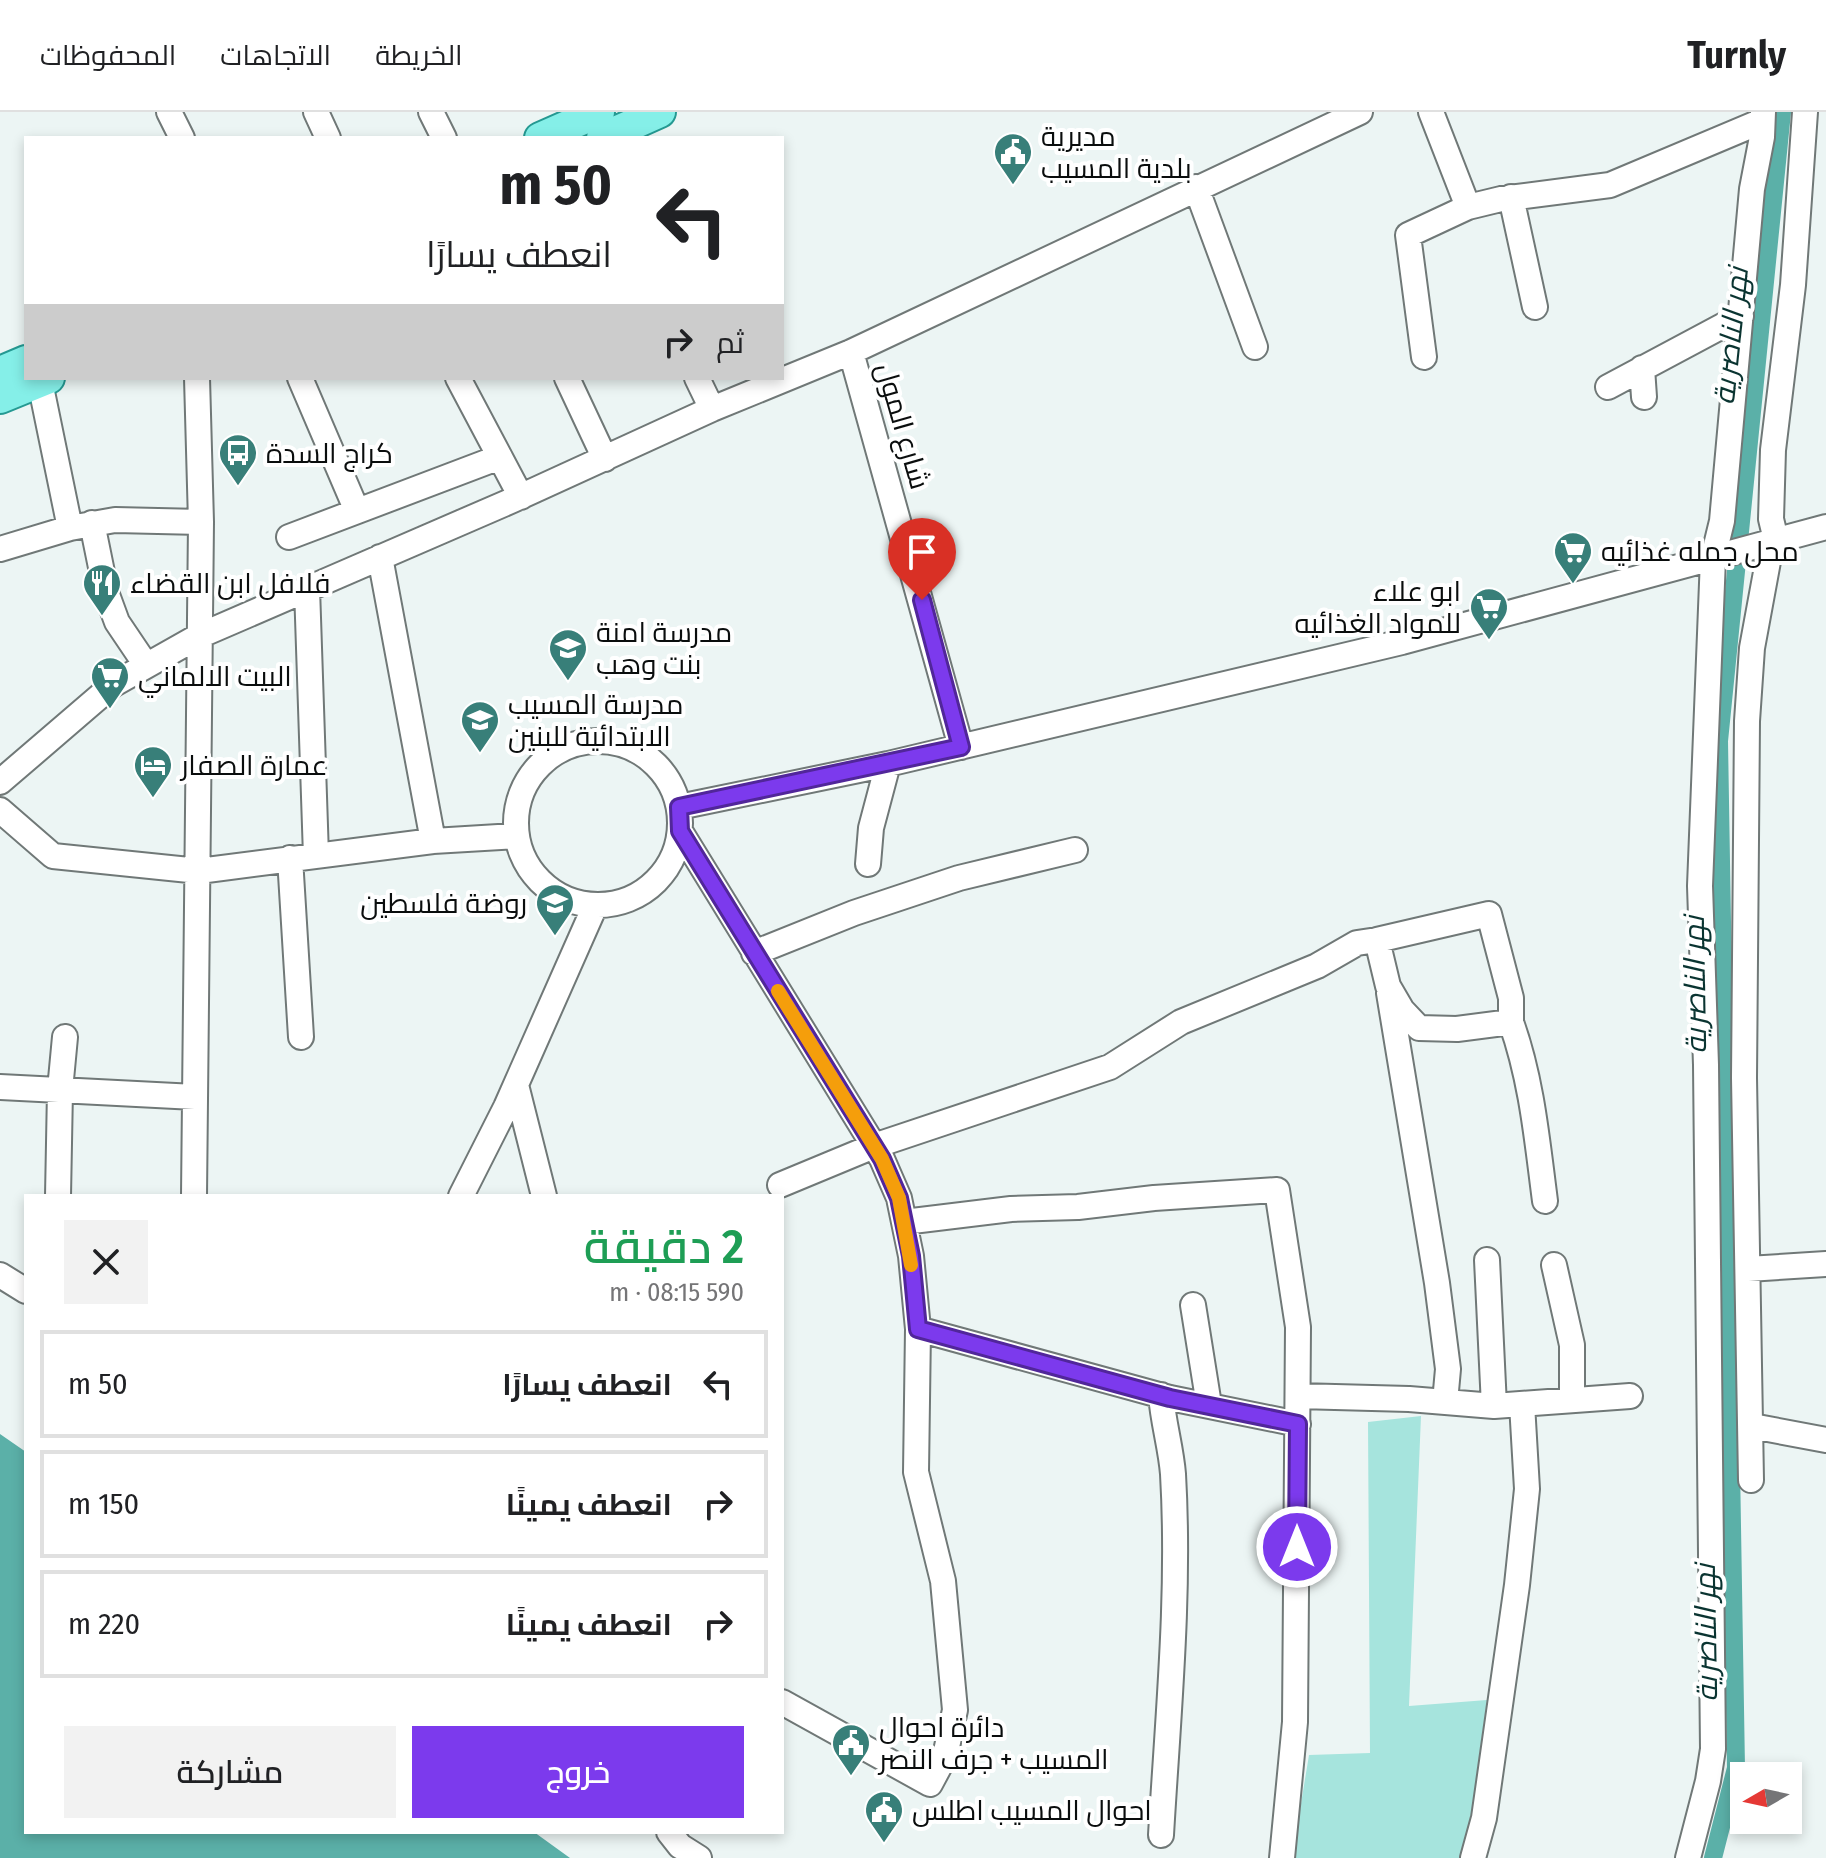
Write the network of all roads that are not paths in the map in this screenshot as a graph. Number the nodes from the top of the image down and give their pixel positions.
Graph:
1 (169, 112) edge
2 (316, 112) edge
3 (431, 112) edge
4 (660, 112) edge
5 (1360, 112) edge
6 (1431, 112) edge
7 (1805, 112) edge
8 (1762, 116) edge
9 (589, 121) edge
10 (181, 136) edge
11 (327, 136) edge
12 (443, 136) edge
13 (546, 136) edge
14 (1196, 187) junction
15 (1511, 197) junction
16 (1468, 207) junction
17 (1535, 307) dead end
18 (1741, 316) junction
19 (1255, 347) dead end
20 (851, 352) junction
21 (1424, 357) dead end
22 (1642, 368) junction
23 (0, 372) edge
24 (24, 373) edge
25 (784, 379) edge
26 (28, 380) edge
27 (40, 380) edge
28 (197, 380) edge
29 (301, 380) edge
30 (459, 380) edge
31 (568, 380) edge
32 (698, 380) edge
33 (783, 380) edge
34 (1608, 387) dead end
35 (1644, 397) dead end
36 (0, 398) edge
37 (712, 409) junction
38 (500, 457) junction
39 (605, 459) junction
40 (521, 497) junction
41 (357, 511) junction
42 (201, 522) junction
43 (81, 526) junction
44 (1826, 527) edge
45 (289, 537) dead end
46 (1774, 540) junction
47 (0, 549) edge
48 (380, 557) junction
49 (1718, 557) junction
50 (307, 588) junction
51 (199, 636) junction
52 (146, 665) junction
53 (961, 747) junction
54 (888, 764) junction
55 (0, 782) edge
56 (0, 810) edge
57 (680, 819) junction
58 (516, 836) junction
59 (433, 841) junction
60 (1075, 850) dead end
61 (316, 856) junction
62 (290, 858) junction
63 (868, 864) dead end
64 (199, 871) junction
65 (595, 906) junction
66 (1377, 940) junction
67 (754, 953) junction
68 (1388, 986) junction
69 (1511, 1022) junction
70 (65, 1037) dead end
71 (301, 1037) dead end
72 (516, 1085) junction
73 (0, 1087) edge
74 (60, 1090) junction
75 (195, 1097) junction
76 (874, 1146) junction
77 (780, 1185) dead end
78 (58, 1194) edge
79 (194, 1194) edge
80 (462, 1194) edge
81 (543, 1194) edge
82 (1545, 1201) dead end
83 (904, 1222) junction
84 (1487, 1260) dead end
85 (1826, 1264) edge
86 (1554, 1265) dead end
87 (1748, 1269) junction
88 (0, 1275) edge
89 (24, 1290) edge
90 (1193, 1305) dead end
91 (918, 1329) junction
92 (1161, 1395) junction
93 (1298, 1396) junction
94 (1630, 1396) dead end
95 (1572, 1400) junction
96 (1445, 1402) junction
97 (1522, 1404) junction
98 (1209, 1405) junction
99 (1494, 1406) junction
100 (1298, 1424) junction
101 (1752, 1426) junction
102 (1826, 1440) edge
103 (1751, 1480) dead end
104 (784, 1703) edge
105 (671, 1834) edge
106 (1161, 1835) dead end
107 (699, 1858) edge
108 (1282, 1858) edge
109 (1473, 1858) edge
110 (1688, 1858) edge

1 - 10 street
2 - 11 street
3 - 12 street
4 - 9 main road
5 - 14 street
6 - 16 street
7 - 46 street
8 - 15 street
8 - 18 street
9 - 13 main road
14 - 19 street
14 - 20 street
15 - 16 street
15 - 17 street
16 - 21 street
18 - 22 street
18 - 49 street
20 - 25 street
20 - 53 street, شارع المول
22 - 34 street
22 - 35 street
23 - 24 main road
26 - 36 main road
27 - 43 street
28 - 42 street
29 - 41 street
30 - 38 street
31 - 39 street
32 - 37 street
33 - 37 street
37 - 39 street
38 - 40 street
38 - 41 street
39 - 40 street
40 - 48 street
41 - 45 street
42 - 43 street
42 - 51 street
43 - 47 street
43 - 52 street
44 - 46 street
46 - 49 street
46 - 87 street
48 - 50 street
48 - 59 street
49 - 53 street
49 - 110 street
50 - 51 street
50 - 61 street
51 - 52 street
51 - 64 street
52 - 55 street
53 - 54 street
54 - 57 street
54 - 63 street
56 - 64 street
57 - 58 street
57 - 65 street
57 - 67 street
58 - 59 street
58 - 65 street
59 - 61 street
60 - 67 street
61 - 62 street
62 - 64 street
62 - 71 street
64 - 75 street
65 - 72 street
66 - 68 street
66 - 69 street
66 - 76 street
67 - 76 street
68 - 69 street
68 - 96 street
69 - 82 street
70 - 74 street
72 - 80 street
72 - 81 street
73 - 74 street
74 - 75 street
74 - 78 street
75 - 79 street
76 - 77 street
76 - 83 street
83 - 91 street
83 - 93 street
84 - 99 street
85 - 87 street
86 - 95 street
87 - 101 street
88 - 89 street
90 - 98 street
91 - 92 street
91 - 104 street
92 - 98 street
92 - 106 street
93 - 96 street
93 - 100 street
94 - 95 street
95 - 97 street
96 - 99 street
97 - 99 street
97 - 109 street
98 - 100 street
100 - 108 street
101 - 102 street
101 - 103 street
105 - 107 street

